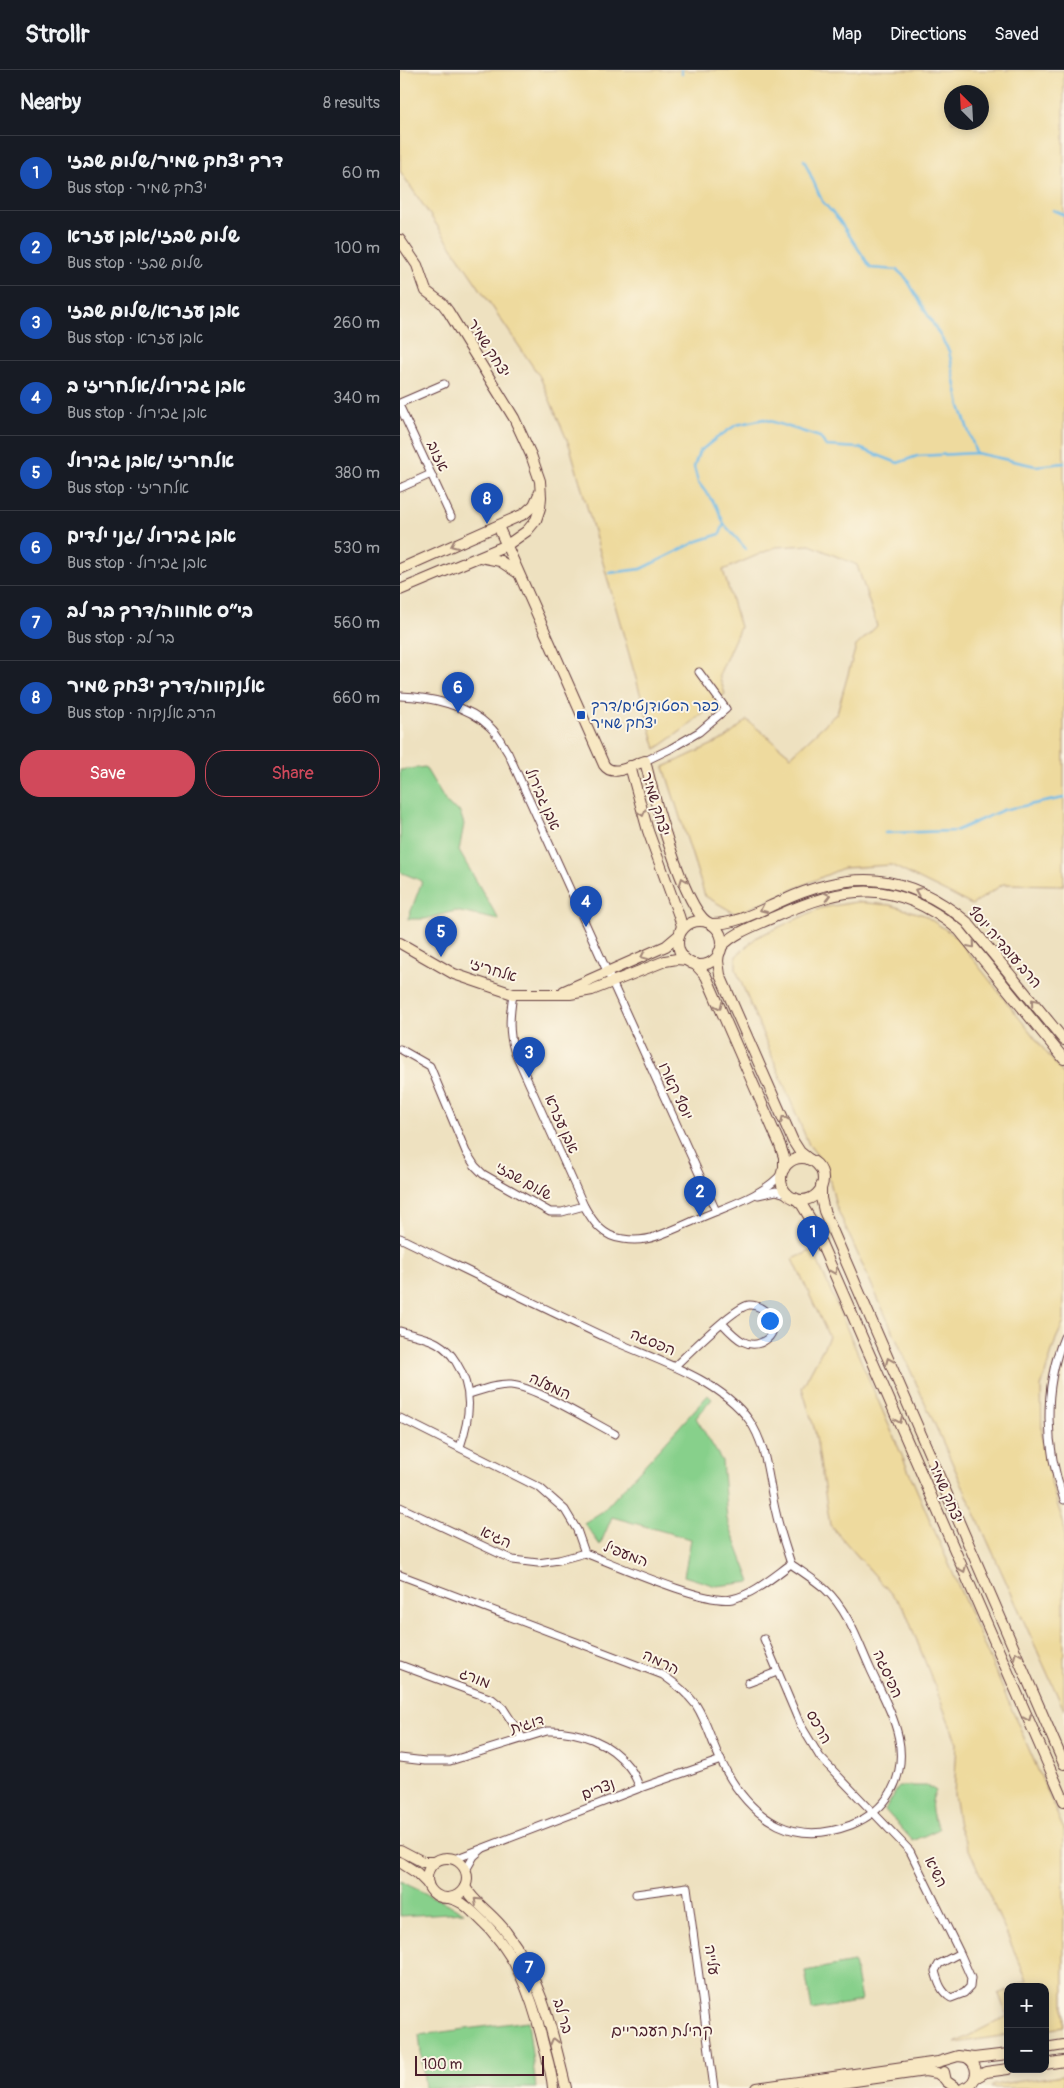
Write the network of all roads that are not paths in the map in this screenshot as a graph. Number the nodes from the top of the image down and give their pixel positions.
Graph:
1 (400, 240) edge
2 (444, 384) dead end
3 (400, 405) edge
4 (431, 474) junction
5 (540, 481) junction
6 (400, 488) edge
7 (451, 517) dead end
8 (498, 526) junction
9 (507, 545) junction
10 (479, 557) junction
11 (400, 569) edge
12 (520, 575) junction
13 (400, 590) edge
14 (699, 672) dead end
15 (400, 696) edge
16 (644, 761) junction
17 (630, 766) junction
18 (709, 923) junction
19 (680, 933) junction
20 (400, 944) edge
21 (720, 950) junction
22 (690, 962) junction
23 (609, 978) junction
24 (513, 994) junction
25 (1064, 1040) edge
26 (400, 1049) edge
27 (1064, 1059) edge
28 (810, 1160) junction
29 (783, 1170) junction
30 (821, 1186) junction
31 (792, 1197) junction
32 (743, 1199) junction
33 (584, 1206) junction
34 (716, 1211) junction
35 (400, 1238) edge
36 (722, 1323) junction
37 (400, 1331) edge
38 (1064, 1337) edge
39 (675, 1366) junction
40 (469, 1394) junction
41 (400, 1418) edge
42 (615, 1434) dead end
43 (460, 1447) junction
44 (1064, 1500) edge
45 (400, 1507) edge
46 (585, 1553) junction
47 (792, 1564) junction
48 (400, 1575) edge
49 (764, 1639) dead end
50 (400, 1665) edge
51 (777, 1672) junction
52 (748, 1683) dead end
53 (522, 1739) junction
54 (400, 1758) edge
55 (721, 1760) junction
56 (1064, 1764) edge
57 (640, 1788) junction
58 (1064, 1801) edge
59 (874, 1812) junction
60 (486, 1845) junction
61 (400, 1850) edge
62 (455, 1859) junction
63 (400, 1862) edge
64 (434, 1862) junction
65 (466, 1870) junction
66 (428, 1884) junction
67 (465, 1887) junction
68 (636, 1894) dead end
69 (449, 1898) junction
70 (960, 1953) junction
71 (1064, 2045) edge
72 (1049, 2047) edge
73 (1004, 2055) edge
74 (966, 2057) junction
75 (951, 2059) junction
76 (1064, 2061) edge
77 (1049, 2063) edge
78 (1004, 2070) edge
79 (950, 2085) edge
80 (970, 2085) edge
81 (553, 2088) edge
82 (566, 2088) edge
83 (714, 2088) edge
84 (756, 2088) edge
85 (806, 2088) edge

1 - 5 main road, יצחק שמיר
2 - 3 street
3 - 4 street, אזוב
4 - 6 street
4 - 7 street, אזוב
5 - 8 main road
5 - 9 main road, יצחק שמיר
8 - 9 main road, יצחק שמיר
8 -> 11 main road
9 - 10 main road, יצחק שמיר
9 - 12 main road, יצחק שמיר
10 - 12 main road
10 - 13 main road, יצחק שמיר
12 - 17 main road, יצחק שמיר
14 - 16 street
15 - 23 street, אבן גבירול
16 - 17 main road
18 -> 16 main road, יצחק שמיר
17 -> 19 main road, יצחק שמיר
18 - 19 main road
18 - 21 main road
25 -> 18 main road, הרב עובדיה יוסף
19 - 22 main road
19 -> 23 main road, אלחריזי
20 - 24 main road, אלחריזי
21 - 22 main road
21 -> 27 main road, הרב עובדיה יוסף
28 -> 21 main road
22 - 23 main road, אלחריזי
22 -> 29 main road
23 - 24 main road, אלחריזי
23 - 34 street, יוסף קארו
24 - 33 street, אבן עזרא
26 - 33 street, שלום שבזי
28 - 29 main road
28 - 30 main road
29 - 31 main road
29 - 32 street
30 - 31 main road
56 -> 30 main road, יצחק שמיר
31 - 32 street
31 -> 58 main road, יצחק שמיר
32 - 34 street
33 - 34 street
35 - 39 street, הפסגה
36 - 36 street
36 - 39 street
37 - 40 street
38 - 44 street
39 - 47 street, הפסגה
40 - 42 street, המעלה
40 - 43 street
41 - 43 street, המעפיל
43 - 46 street, המעפיל
45 - 46 street, הגיא
46 - 47 street, המעפיל
47 - 59 street, הפיסגה
48 - 55 street, הרמה
49 - 51 street, הרכס
50 - 53 street, מורג
51 - 52 street
51 - 59 street, הרכס
53 - 54 street, דוגית
53 - 57 street, דוגית
55 - 57 street, נצרים
55 - 59 street, הרמה
57 - 60 street, נצרים
59 - 70 street, השיא
60 - 62 street, נצרים
60 - 65 street, נצרים
61 - 64 main road
62 - 64 main road
62 - 65 main road
63 - 66 main road
64 - 66 main road
65 - 67 main road
66 - 69 main road
67 - 69 main road
82 -> 67 main road, בר לב
68 - 83 street, עלייה
69 - 81 main road, בר לב
70 - 70 street, השיא
71 - 72 main road
73 - 74 main road
74 - 75 main road
74 - 80 main road
75 - 79 main road
75 - 84 main road
76 - 77 main road
78 - 80 main road
79 - 85 main road

